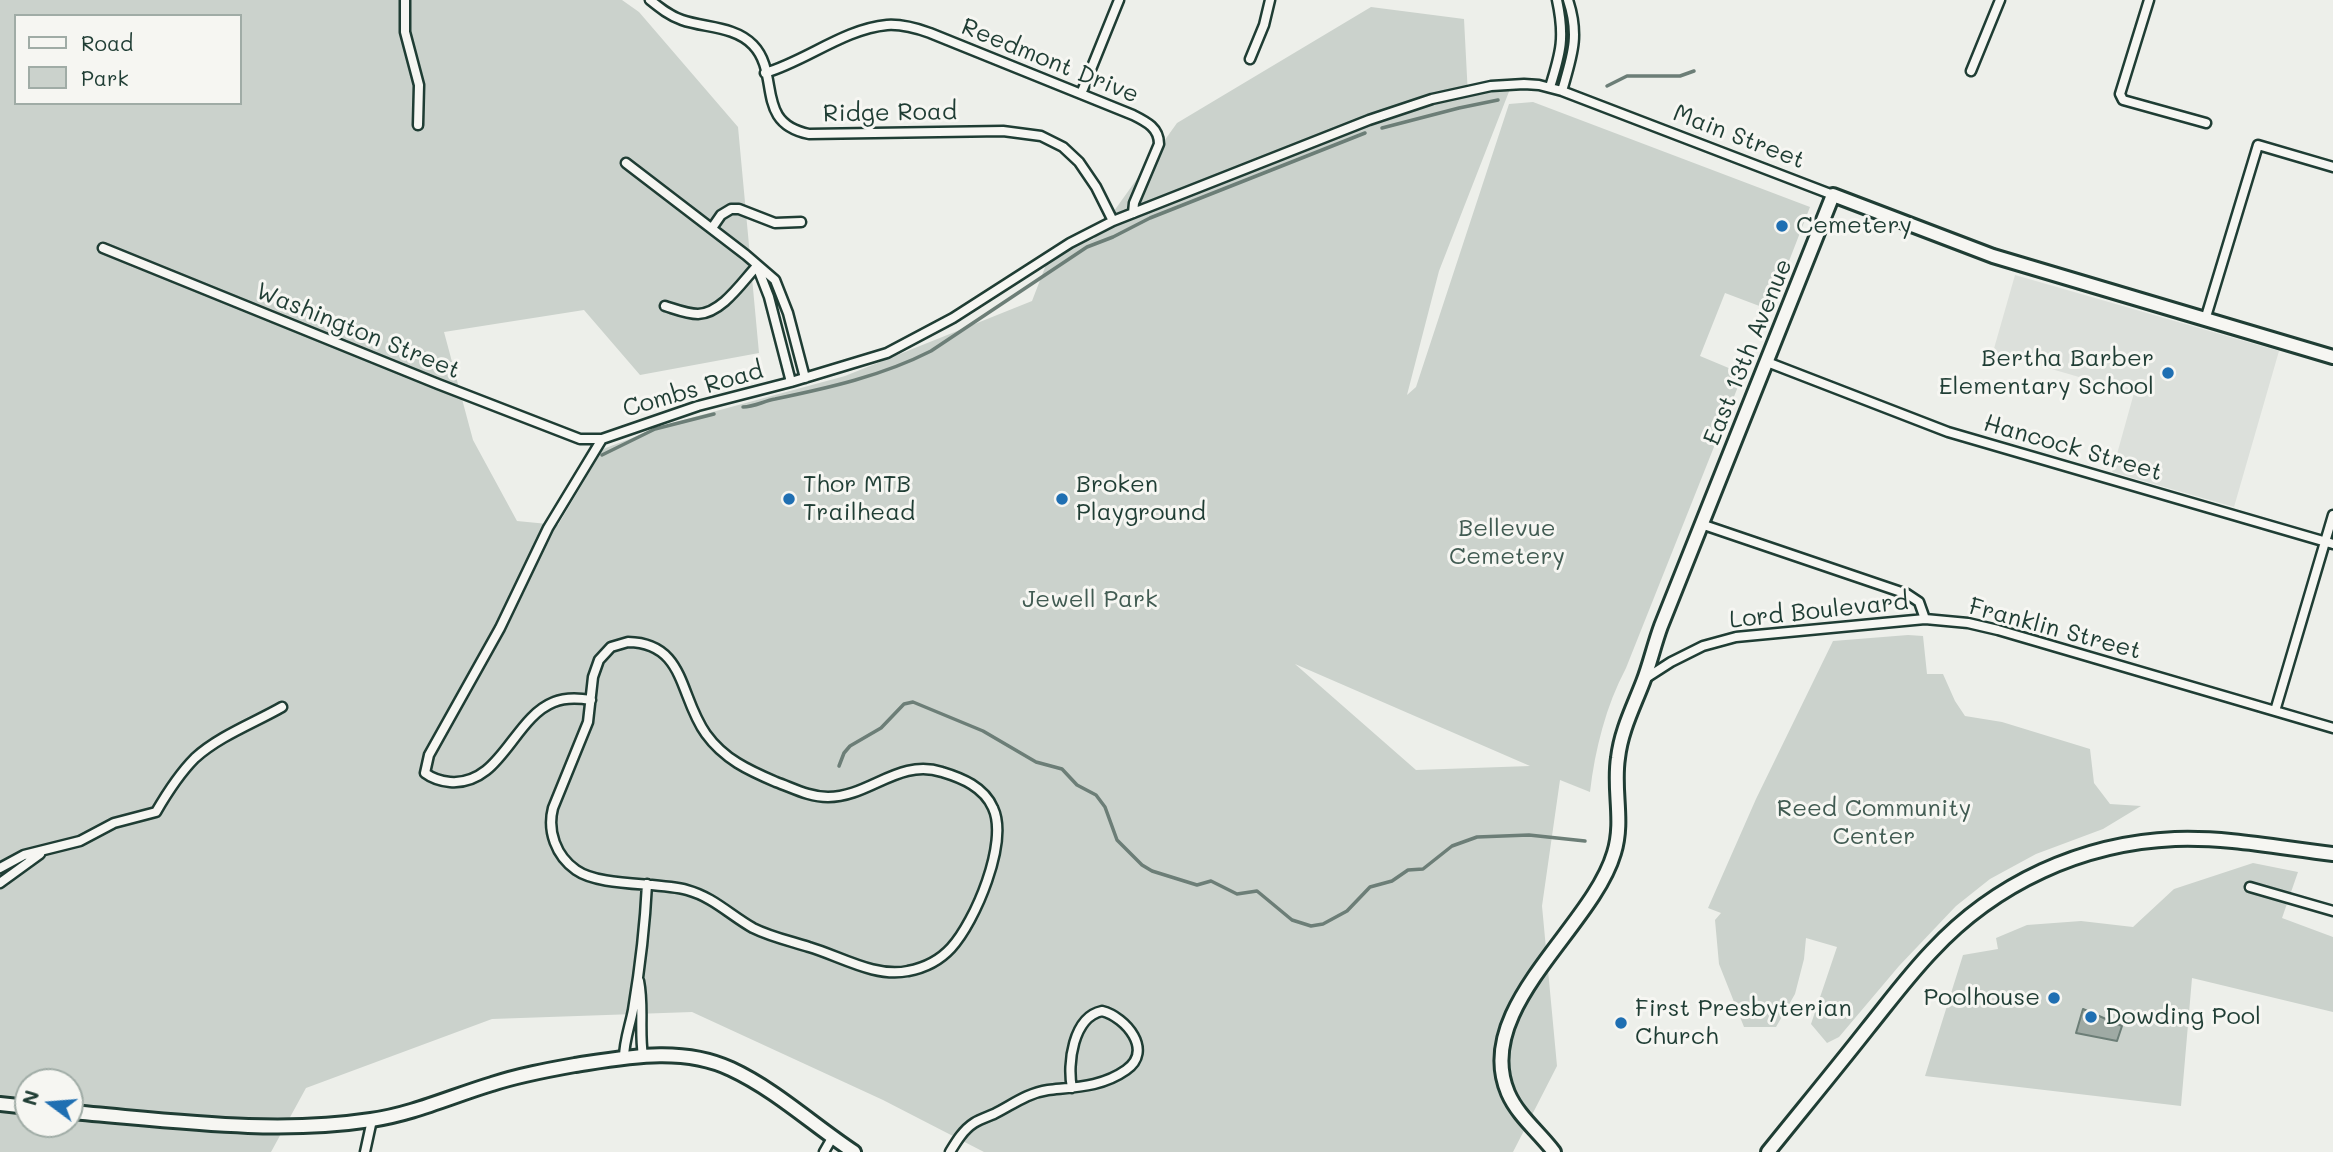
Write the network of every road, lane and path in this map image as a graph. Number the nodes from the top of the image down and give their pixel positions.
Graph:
1 (405, 0) edge
2 (650, 0) edge
3 (1119, 0) edge
4 (1270, 0) edge
5 (1557, 0) edge
6 (1568, 0) edge
7 (2000, 0) edge
8 (2148, 0) edge
9 (1250, 59) dead end
10 (1971, 71) dead end
11 (765, 74) junction
12 (1550, 87) junction
13 (1562, 91) junction
14 (1081, 94) junction
15 (2206, 123) dead end
16 (418, 125) dead end
17 (626, 163) dead end
18 (2333, 167) edge
19 (1833, 195) junction
20 (1133, 213) junction
21 (1113, 221) junction
22 (801, 222) dead end
23 (712, 228) junction
24 (103, 248) dead end
25 (757, 265) junction
26 (665, 306) dead end
27 (2206, 320) junction
28 (2333, 357) edge
29 (1767, 362) junction
30 (805, 378) junction
31 (792, 382) junction
32 (602, 439) junction
33 (2333, 515) edge
34 (1701, 524) junction
35 (2329, 543) edge
36 (1925, 619) junction
37 (1643, 680) junction
38 (592, 700) junction
39 (282, 707) dead end
40 (2275, 711) junction
41 (2333, 728) edge
42 (45, 849) junction
43 (2333, 852) edge
44 (0, 868) edge
45 (0, 883) edge
46 (648, 884) junction
47 (2250, 887) dead end
48 (2333, 911) edge
49 (638, 975) junction
50 (643, 1056) junction
51 (624, 1058) junction
52 (1072, 1088) junction
53 (84, 1113) edge
54 (372, 1120) junction
55 (832, 1138) junction
56 (365, 1152) edge
57 (824, 1152) edge
58 (854, 1152) edge
59 (950, 1152) edge
60 (1554, 1152) edge
61 (1768, 1152) edge

1 - 16 street
2 - 11 street, Ridge Road
3 - 14 street
4 - 9 street
5 - 12 street
6 - 13 street
7 - 10 street
8 - 15 street
11 - 14 street, Reedmont Drive
11 - 21 street, Ridge Road
12 - 13 street, Main Street
12 - 20 street, Main Street
13 - 19 street, Main Street
14 - 20 street, Reedmont Drive
17 - 23 street
18 - 27 street
19 - 27 street, Main Street
19 - 29 street, East 13th Avenue
20 - 21 street, Combs Road
21 - 30 street, Combs Road
22 - 23 street
23 - 25 street
24 - 32 street, Washington Street
25 - 26 street
25 - 30 street
25 - 31 street
27 - 28 street, Main Street
29 - 34 street, East 13th Avenue
29 - 35 street, Hancock Street
30 - 31 street, Combs Road
31 - 32 street, Combs Road
32 - 38 street, Combs Road
33 - 35 street
34 - 36 street
34 - 37 street, East 13th Avenue
35 - 40 street
36 - 37 street, Lord Boulevard
36 - 40 street, Franklin Street
37 - 60 street, East 13th Avenue
38 - 46 street
38 - 46 street
39 - 42 street
40 - 41 street, Franklin Street
42 - 44 street
42 - 45 street
43 - 61 street
46 - 49 street
47 - 48 street
49 - 50 street
49 - 51 street
50 - 51 street
50 - 55 street
51 - 54 street
52 - 52 street
52 - 59 street
53 - 54 street
54 - 56 street
55 - 57 street
55 - 58 street

